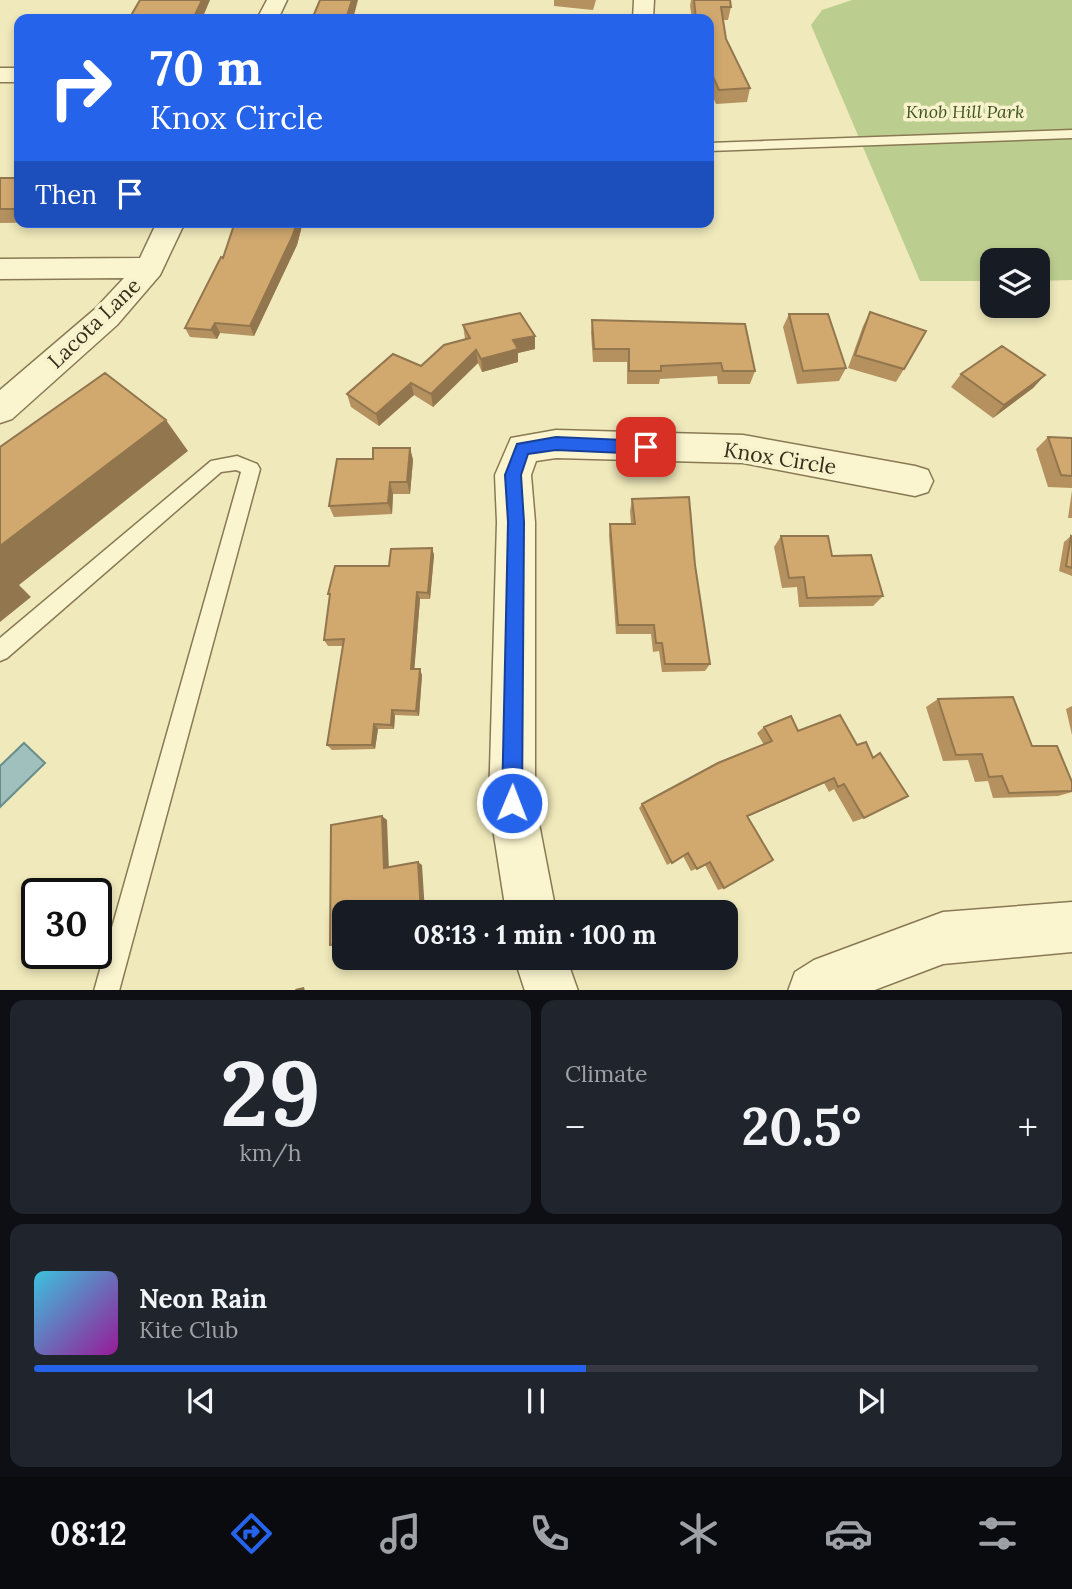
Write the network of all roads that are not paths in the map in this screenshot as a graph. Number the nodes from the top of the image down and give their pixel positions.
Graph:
1 (1072, 134) edge
2 (714, 147) edge
3 (169, 228) edge
4 (150, 268) junction
5 (0, 269) edge
6 (0, 410) edge
7 (915, 481) dead end
8 (0, 651) edge
9 (529, 900) edge
10 (1072, 926) edge
11 (545, 970) edge
12 (106, 990) edge
13 (552, 990) edge
14 (814, 990) edge

1 - 2 lane
3 - 4 street, Lacota Lane
4 - 5 street
4 - 6 street, Lacota Lane
7 - 9 street, Knox Circle
8 - 12 lane
10 - 14 street
11 - 13 street

